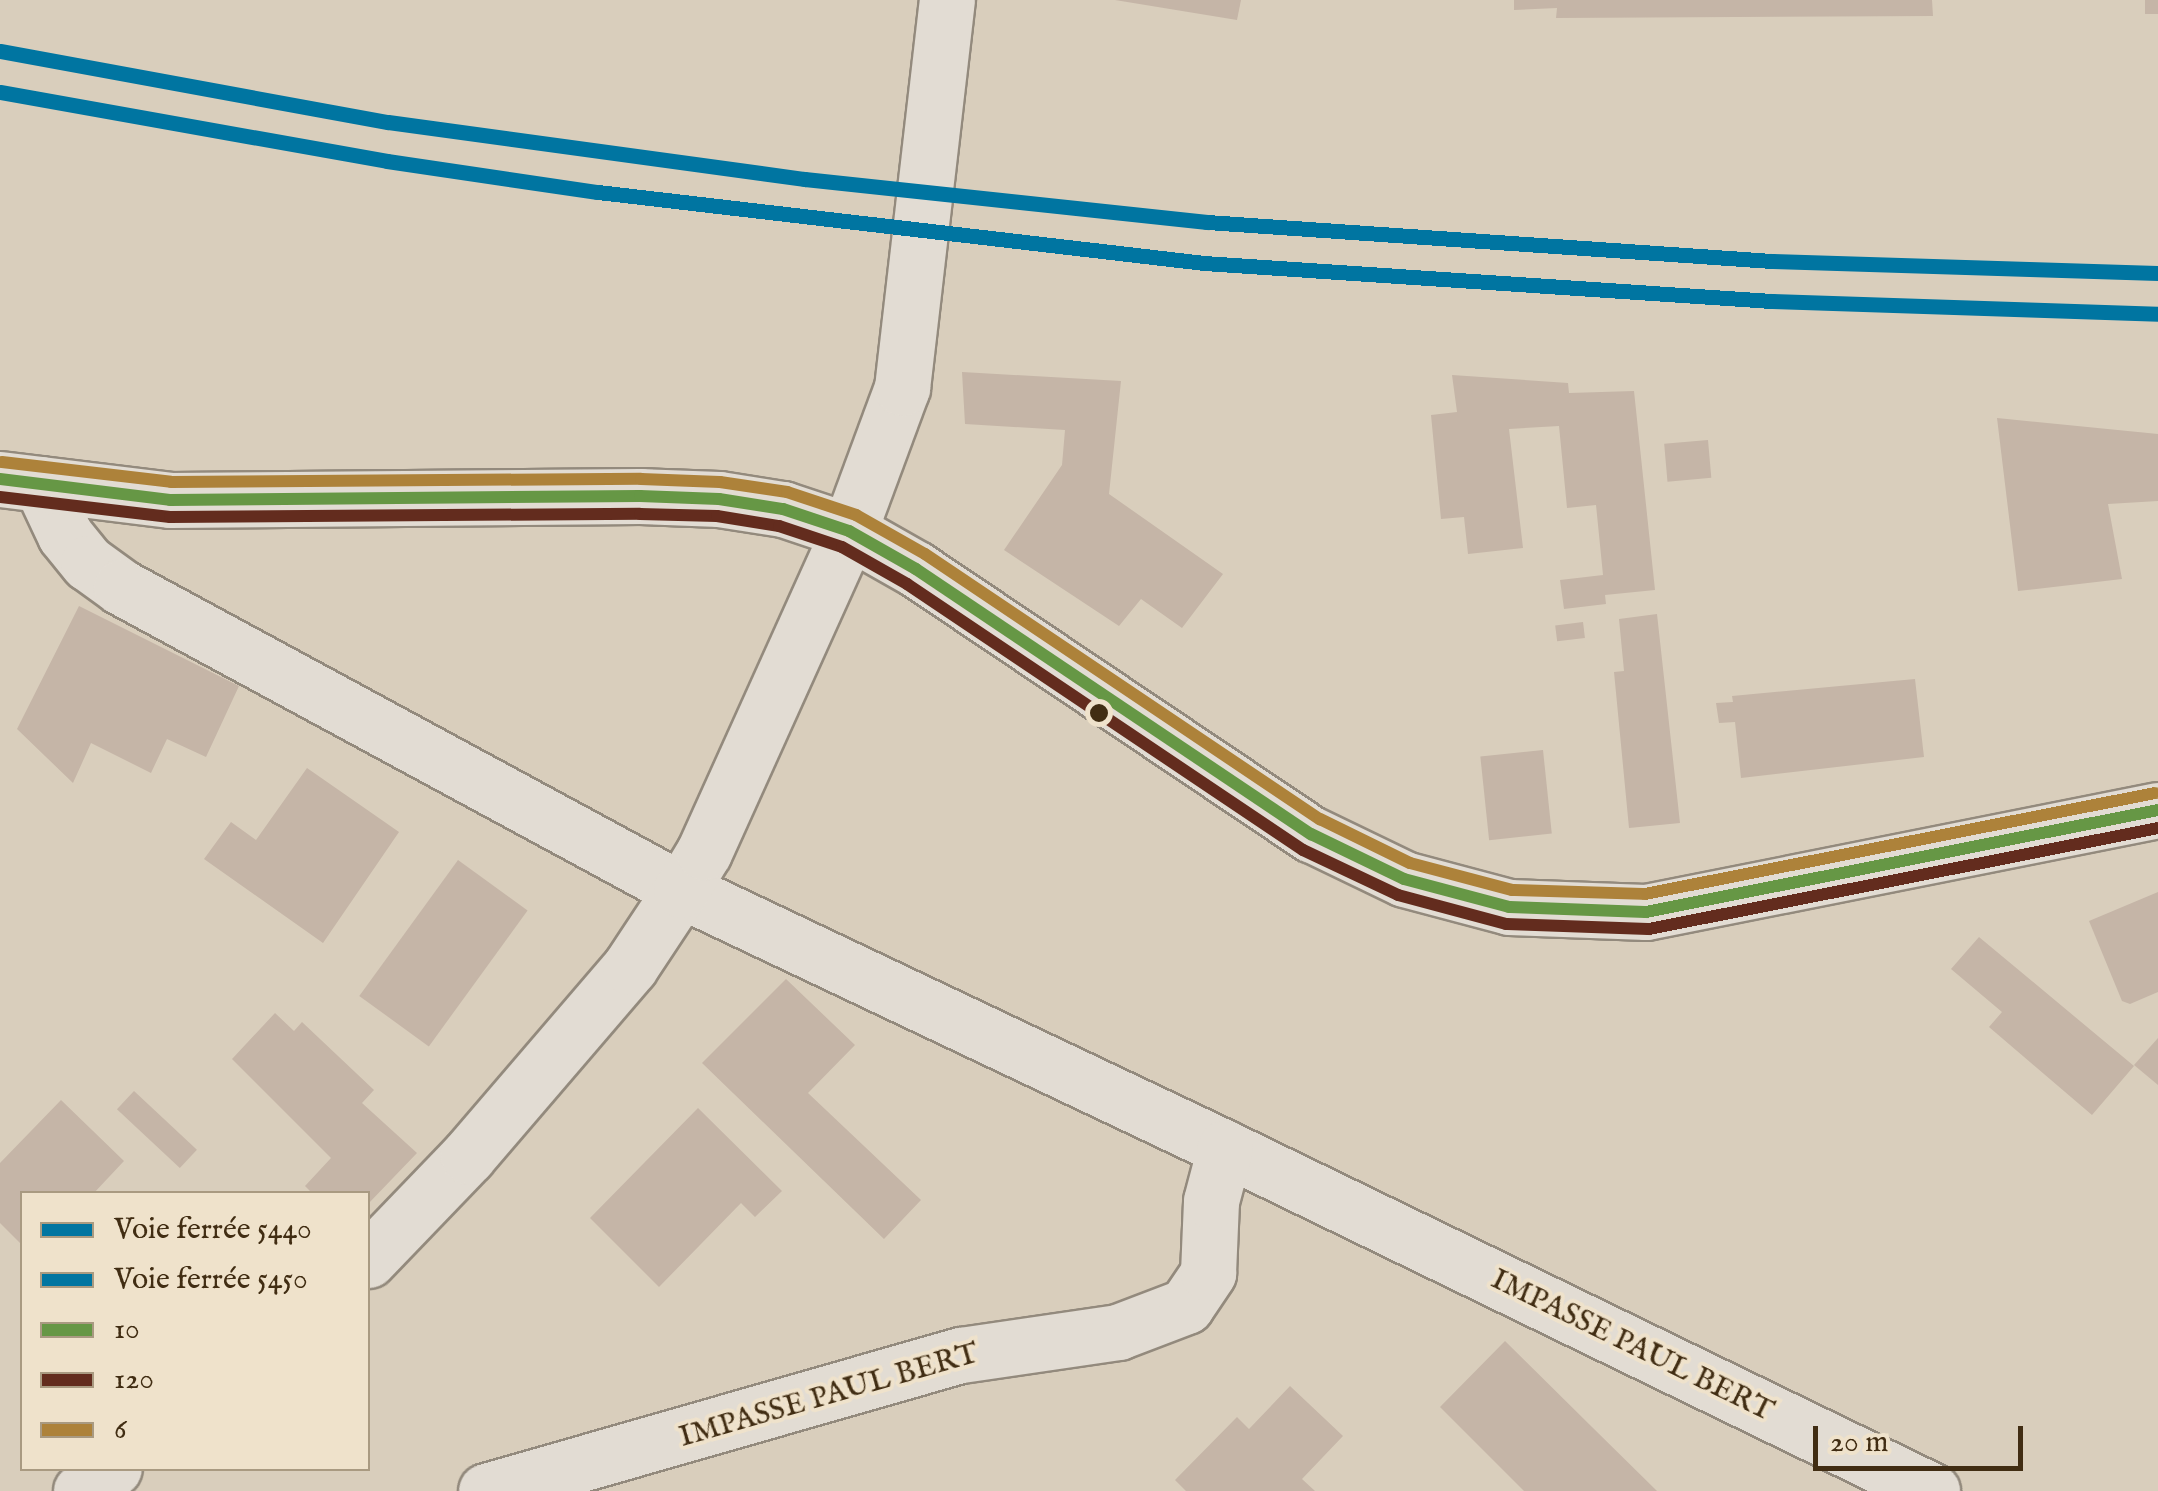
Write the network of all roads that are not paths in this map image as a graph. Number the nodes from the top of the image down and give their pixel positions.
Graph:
1 (947, 0) edge
2 (21, 481) edge
3 (849, 531) junction
4 (2158, 810) edge
5 (692, 871) junction
6 (1225, 1148) junction
7 (370, 1258) edge
8 (110, 1471) edge
9 (81, 1491) edge
10 (486, 1491) edge
11 (1932, 1491) edge

1 - 3 street
2 - 3 street
2 - 5 street, IMPASSE PAUL BERT
3 - 4 street
3 - 5 street
5 - 6 street, IMPASSE PAUL BERT
5 - 7 street
6 - 10 street, IMPASSE PAUL BERT
6 - 11 street, IMPASSE PAUL BERT
8 - 9 street

